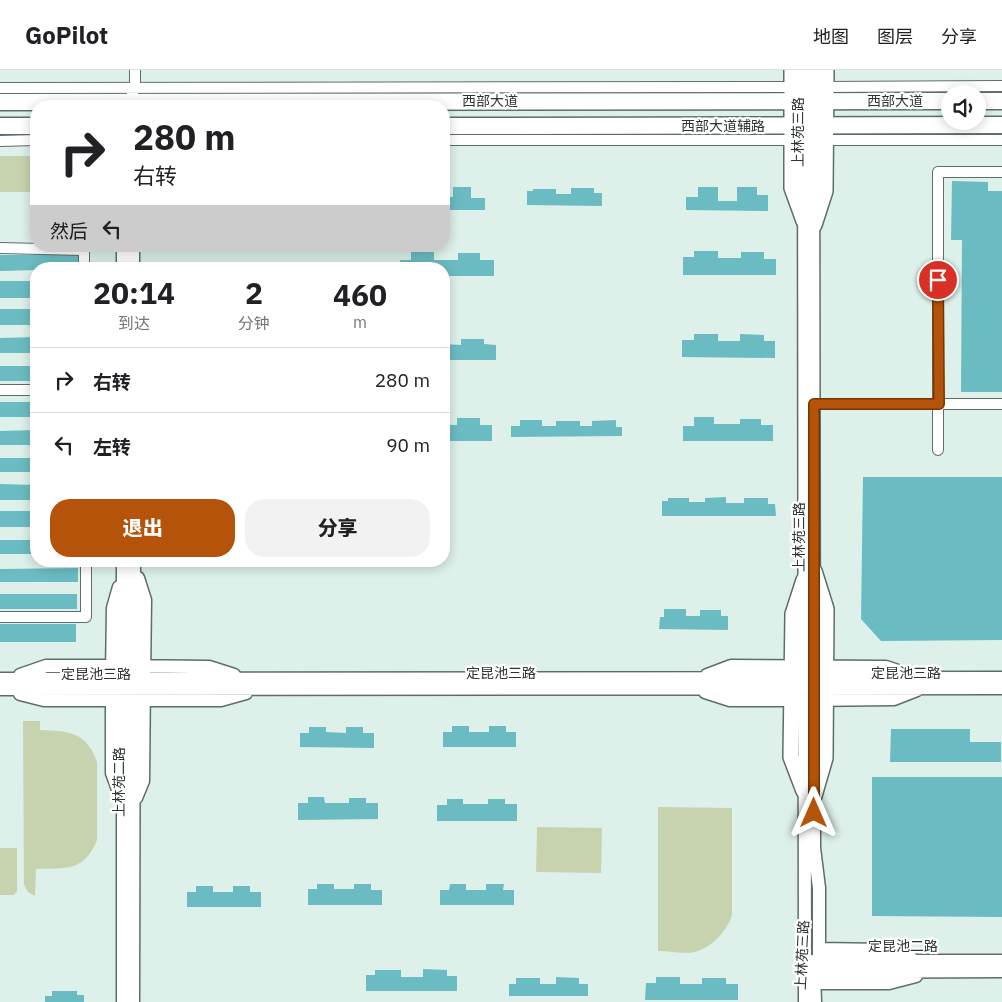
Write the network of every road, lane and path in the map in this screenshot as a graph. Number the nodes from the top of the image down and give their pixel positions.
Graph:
1 (135, 70) edge
2 (792, 70) edge
3 (804, 70) edge
4 (813, 70) edge
5 (826, 70) edge
6 (1002, 86) edge
7 (0, 88) edge
8 (808, 94) junction
9 (120, 100) edge
10 (130, 100) edge
11 (227, 100) edge
12 (941, 101) edge
13 (986, 101) edge
14 (1002, 101) edge
15 (0, 102) edge
16 (30, 102) edge
17 (1002, 125) edge
18 (0, 126) edge
19 (30, 126) edge
20 (450, 126) edge
21 (809, 133) junction
22 (0, 140) edge
23 (30, 140) edge
24 (450, 140) edge
25 (1002, 140) edge
26 (1002, 172) edge
27 (809, 223) junction
28 (0, 248) edge
29 (30, 249) edge
30 (0, 390) edge
31 (30, 390) edge
32 (809, 404) junction
33 (939, 404) junction
34 (1002, 404) edge
35 (938, 450) dead end
36 (86, 567) edge
37 (128, 567) edge
38 (130, 567) edge
39 (809, 575) junction
40 (0, 617) edge
41 (1002, 678) edge
42 (128, 683) junction
43 (694, 683) junction
44 (809, 683) junction
45 (920, 683) junction
46 (3, 684) edge
47 (1002, 688) edge
48 (809, 794) junction
49 (128, 804) junction
50 (1002, 961) edge
51 (813, 966) junction
52 (927, 966) junction
53 (1002, 971) edge
54 (123, 1002) edge
55 (133, 1002) edge
56 (805, 1002) edge
57 (814, 1002) edge

1 - 10 street
2 - 8 main road
3 - 8 street, 上林苑三路
4 - 8 street, 上林苑三路
5 - 8 main road
6 - 8 street
7 - 9 street
8 - 11 main road, 西部大道
8 - 12 main road, 西部大道
8 - 21 main road
8 - 21 main road
13 - 14 main road
15 - 16 main road, 西部大道
17 - 21 main road, 西部大道
18 - 19 main road
20 - 21 main road, 西部大道
21 - 24 street, 西部大道辅路
21 - 25 street, 西部大道辅路
21 - 27 main road
21 - 27 main road
22 - 23 street
26 - 33 street
27 - 32 street, 上林苑三路
28 - 29 street
30 - 31 street
32 - 33 street
32 - 39 street, 上林苑三路
33 - 34 street
33 - 35 street
36 - 40 street
37 - 42 street, 上林苑二路
38 - 42 street, 上林苑二路
39 - 44 main road
39 - 44 main road
41 - 45 street, 定昆池三路
42 - 43 street, 定昆池三路
42 - 43 street, 定昆池三路
42 - 46 street, 定昆池三路
42 - 46 street
42 - 49 street, 上林苑二路
42 - 49 street
43 - 44 street, 定昆池三路
43 - 44 street
44 - 45 street, 定昆池三路
44 - 45 street
44 - 48 main road
44 - 48 main road
45 - 47 street, 定昆池三路
48 - 51 street, 上林苑三路
48 - 51 street, 上林苑三路
49 - 54 street, 上林苑二路
49 - 55 street, 上林苑二路
50 - 52 street, 定昆池二路
51 - 52 street, 定昆池二路
51 - 52 street
51 - 56 street, 上林苑三路
51 - 57 street, 上林苑三路
52 - 53 street, 定昆池二路

